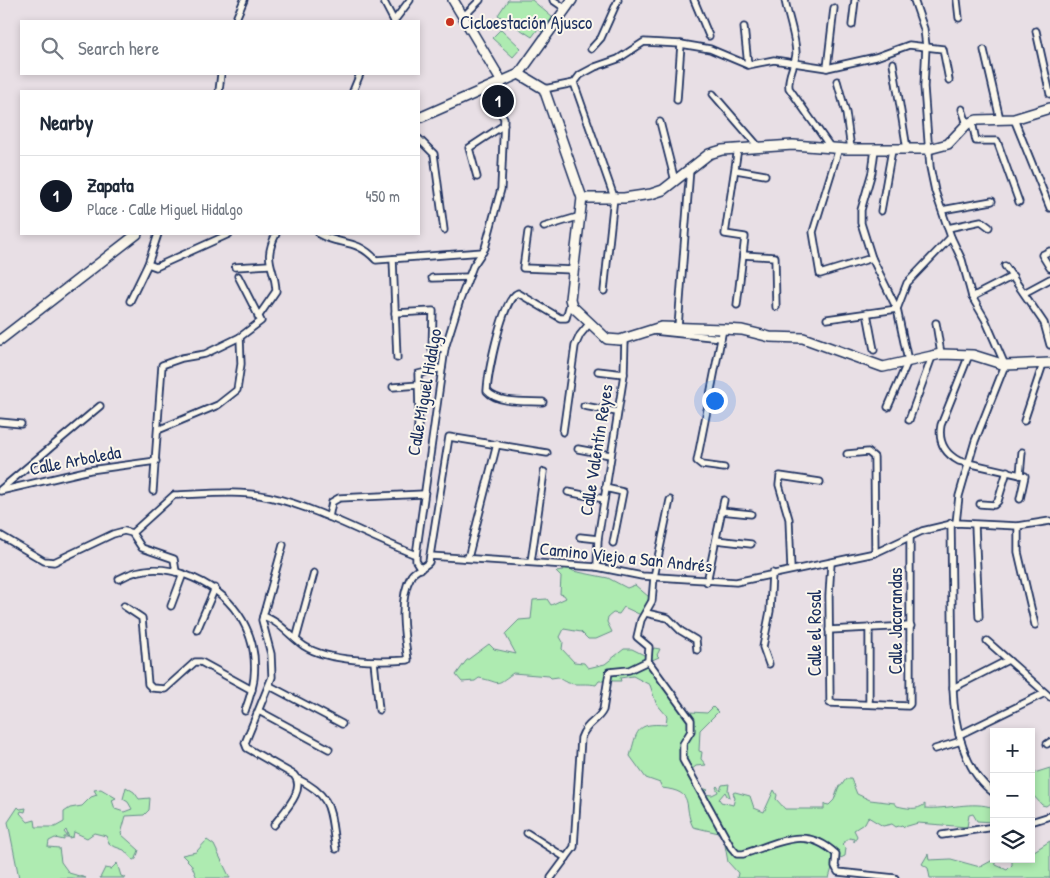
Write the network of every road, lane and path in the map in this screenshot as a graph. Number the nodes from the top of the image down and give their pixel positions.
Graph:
1 (244, 0) edge
2 (383, 0) edge
3 (400, 0) edge
4 (410, 0) edge
5 (453, 0) edge
6 (480, 0) edge
7 (553, 0) edge
8 (572, 0) edge
9 (618, 0) edge
10 (694, 0) edge
11 (785, 0) edge
12 (855, 0) edge
13 (914, 0) edge
14 (957, 0) edge
15 (404, 8) junction
16 (834, 8) dead end
17 (566, 9) junction
18 (463, 17) junction
19 (959, 18) dead end
20 (235, 20) edge
21 (393, 20) edge
22 (395, 20) edge
23 (852, 25) dead end
24 (744, 27) dead end
25 (1036, 32) dead end
26 (709, 36) dead end
27 (681, 44) junction
28 (926, 46) junction
29 (591, 49) dead end
30 (984, 50) dead end
31 (795, 62) junction
32 (893, 63) dead end
33 (748, 65) junction
34 (826, 68) junction
35 (519, 74) junction
36 (221, 75) edge
37 (360, 75) edge
38 (949, 80) dead end
39 (837, 81) dead end
40 (502, 82) junction
41 (574, 83) junction
42 (544, 89) junction
43 (219, 90) edge
44 (353, 90) edge
45 (485, 90) junction
46 (712, 94) dead end
47 (1050, 94) edge
48 (676, 100) dead end
49 (1050, 108) edge
50 (962, 109) dead end
51 (420, 118) edge
52 (1000, 119) junction
53 (1014, 119) junction
54 (660, 122) dead end
55 (969, 123) junction
56 (504, 125) junction
57 (420, 140) edge
58 (758, 146) junction
59 (738, 148) junction
60 (835, 148) junction
61 (851, 149) junction
62 (907, 149) junction
63 (929, 149) junction
64 (875, 150) junction
65 (892, 150) junction
66 (690, 168) junction
67 (736, 170) junction
68 (765, 175) dead end
69 (477, 177) dead end
70 (675, 181) junction
71 (614, 197) junction
72 (582, 198) junction
73 (992, 201) dead end
74 (1019, 202) dead end
75 (1050, 208) edge
76 (942, 210) junction
77 (881, 211) dead end
78 (581, 216) junction
79 (544, 227) dead end
80 (989, 227) dead end
81 (948, 228) junction
82 (444, 230) dead end
83 (528, 232) dead end
84 (136, 235) edge
85 (158, 235) edge
86 (227, 235) edge
87 (276, 235) edge
88 (322, 235) edge
89 (951, 237) junction
90 (1050, 251) edge
91 (483, 252) junction
92 (743, 255) junction
93 (872, 258) junction
94 (393, 259) junction
95 (148, 264) junction
96 (269, 265) junction
97 (1005, 266) dead end
98 (235, 267) dead end
99 (1050, 268) edge
100 (574, 270) junction
101 (238, 276) dead end
102 (1013, 276) junction
103 (469, 277) junction
104 (432, 278) dead end
105 (1050, 279) edge
106 (604, 291) dead end
107 (1024, 293) junction
108 (972, 297) junction
109 (570, 299) junction
110 (130, 301) dead end
111 (737, 305) dead end
112 (776, 307) dead end
113 (896, 309) junction
114 (395, 313) junction
115 (868, 313) junction
116 (260, 319) junction
117 (827, 319) dead end
118 (936, 323) dead end
119 (1047, 323) edge
120 (588, 324) junction
121 (678, 328) junction
122 (647, 330) junction
123 (722, 333) junction
124 (240, 337) junction
125 (625, 338) junction
126 (0, 340) edge
127 (1050, 345) edge
128 (445, 348) junction
129 (874, 350) dead end
130 (937, 354) junction
131 (969, 355) junction
132 (397, 358) dead end
133 (908, 361) junction
134 (1046, 364) edge
135 (1005, 366) junction
136 (442, 368) junction
137 (598, 371) dead end
138 (624, 374) junction
139 (419, 385) junction
140 (393, 387) dead end
141 (543, 402) dead end
142 (100, 406) dead end
143 (584, 406) dead end
144 (888, 407) dead end
145 (618, 412) junction
146 (909, 420) dead end
147 (1024, 421) dead end
148 (0, 422) edge
149 (21, 424) dead end
150 (158, 430) junction
151 (563, 432) dead end
152 (417, 439) dead end
153 (497, 444) junction
154 (578, 449) dead end
155 (1022, 452) dead end
156 (547, 453) dead end
157 (846, 454) dead end
158 (610, 455) junction
159 (156, 461) junction
160 (970, 462) junction
161 (724, 468) dead end
162 (1007, 471) junction
163 (544, 472) dead end
164 (1020, 475) junction
165 (820, 482) dead end
166 (606, 488) junction
167 (0, 491) edge
168 (153, 491) dead end
169 (568, 492) dead end
170 (424, 494) junction
171 (604, 499) junction
172 (1020, 499) dead end
173 (670, 500) dead end
174 (724, 500) dead end
175 (980, 504) dead end
176 (721, 511) junction
177 (751, 514) dead end
178 (329, 517) junction
179 (1050, 521) edge
180 (954, 523) junction
181 (975, 524) junction
182 (1018, 526) junction
183 (132, 533) junction
184 (0, 536) edge
185 (580, 537) dead end
186 (910, 538) junction
187 (598, 539) junction
188 (716, 540) junction
189 (613, 543) dead end
190 (752, 544) dead end
191 (283, 546) dead end
192 (875, 553) junction
193 (416, 554) junction
194 (430, 556) junction
195 (468, 558) junction
196 (531, 562) junction
197 (831, 564) junction
198 (597, 566) junction
199 (421, 569) junction
200 (791, 570) junction
201 (176, 572) junction
202 (314, 573) dead end
203 (183, 574) junction
204 (772, 574) junction
205 (654, 577) junction
206 (120, 579) dead end
207 (706, 582) junction
208 (215, 588) junction
209 (124, 606) dead end
210 (172, 606) dead end
211 (646, 614) junction
212 (263, 616) junction
213 (978, 617) dead end
214 (1035, 625) dead end
215 (911, 626) junction
216 (870, 628) junction
217 (197, 630) dead end
218 (829, 630) junction
219 (296, 639) junction
220 (987, 641) dead end
221 (697, 650) dead end
222 (1008, 660) junction
223 (374, 661) junction
224 (648, 661) junction
225 (769, 664) dead end
226 (270, 686) junction
227 (952, 688) junction
228 (252, 690) junction
229 (1045, 693) junction
230 (1050, 698) edge
231 (869, 703) junction
232 (379, 710) dead end
233 (245, 711) dead end
234 (259, 712) junction
235 (342, 724) dead end
236 (960, 738) junction
237 (329, 749) dead end
238 (935, 749) dead end
239 (298, 779) junction
240 (990, 789) edge
241 (1050, 816) edge
242 (1035, 821) edge
243 (274, 825) dead end
244 (990, 828) edge
245 (527, 832) dead end
246 (942, 835) dead end
247 (336, 849) dead end
248 (566, 858) junction
249 (854, 876) edge
250 (551, 878) edge
251 (895, 878) edge

1 - 20 street
2 - 21 street
3 - 15 street
4 - 15 street
5 - 18 street
6 - 18 street
7 - 17 street
8 - 17 street
9 - 29 street
10 - 26 street
11 - 31 street
12 - 23 street
13 - 28 street
14 - 19 street
15 - 22 street
16 - 34 street
17 - 35 street
18 - 40 street
24 - 33 street
25 - 47 street
27 - 33 street
27 - 41 street
27 - 48 street
28 - 34 street
28 - 38 street
28 - 63 street
30 - 52 street
31 - 33 street
31 - 34 street
31 - 60 street
32 - 62 street
35 - 40 street
35 - 42 street
36 - 43 street
37 - 44 street
39 - 61 street
40 - 45 street
41 - 42 street
41 - 71 street
42 - 72 street
45 - 51 street
45 - 56 street, Calle Miguel Hidalgo
46 - 58 street
49 - 53 street
50 - 55 street
52 - 53 street
52 - 55 street
53 - 75 street
54 - 70 street
55 - 63 street
55 - 74 street
56 - 69 street
56 - 91 street, Calle Miguel Hidalgo
57 - 82 street
58 - 59 street
58 - 60 street
59 - 66 street
59 - 67 street
60 - 61 street
60 - 93 street
61 - 64 street
62 - 63 street
62 - 65 street
63 - 76 street
64 - 65 street
64 - 93 street
65 - 77 street
66 - 70 street
66 - 121 street
67 - 68 street
67 - 92 street
70 - 71 street
71 - 72 street
71 - 106 street
72 - 78 street
73 - 76 street
76 - 81 street
78 - 79 street
78 - 100 street
80 - 81 street
81 - 89 street
83 - 100 street
84 - 126 street
85 - 95 street
86 - 95 street
87 - 96 street
88 - 94 street
89 - 108 street
89 - 113 street
90 - 99 street
91 - 94 street
91 - 103 street, Calle Miguel Hidalgo
92 - 111 street
92 - 112 street
93 - 113 street
94 - 114 street
95 - 110 street
96 - 98 street
96 - 116 street
97 - 102 street
100 - 109 street
101 - 116 street
102 - 107 street
102 - 108 street
103 - 104 street
103 - 128 street, Calle Miguel Hidalgo
105 - 107 street
107 - 119 street
108 - 135 street
109 - 120 street
109 - 141 street
113 - 115 street
113 - 133 street
114 - 128 street
114 - 132 street
115 - 117 street
115 - 129 street
116 - 124 street
118 - 130 street
119 - 127 street
120 - 125 street
120 - 151 street
121 - 122 street
121 - 123 street
122 - 123 street
122 - 125 street
123 - 133 street
123 - 161 street
124 - 150 street
124 - 150 street
125 - 138 street, Calle Valentín Reyes
128 - 136 street, Calle Miguel Hidalgo
130 - 131 street
130 - 133 street
130 - 146 street
131 - 135 street
131 - 160 street
133 - 144 street
134 - 135 street
134 - 147 street
135 - 160 street
136 - 139 street
136 - 170 street, Calle Miguel Hidalgo
137 - 138 street
138 - 145 street, Calle Valentín Reyes
139 - 140 street
139 - 152 street
142 - 167 street
143 - 145 street
145 - 158 street, Calle Valentín Reyes
148 - 149 street
150 - 159 street
153 - 156 street
153 - 194 street
153 - 195 street
154 - 158 street
155 - 164 street
157 - 192 street
158 - 166 street, Calle Valentín Reyes
159 - 167 street, Calle Arboleda
159 - 168 street
160 - 162 street
160 - 180 street
162 - 164 street
162 - 175 street
163 - 196 street
164 - 172 street
165 - 200 street
166 - 171 street, Calle Valentín Reyes
166 - 189 street
169 - 171 street
170 - 178 street
170 - 193 street, Calle Miguel Hidalgo
171 - 187 street, Calle Valentín Reyes
173 - 205 street
174 - 176 street
176 - 177 street
176 - 188 street
178 - 183 street
178 - 193 street
179 - 182 street, Camino Viejo a San Andrés
180 - 181 street, Camino Viejo a San Andrés
180 - 186 street, Camino Viejo a San Andrés
180 - 227 street
181 - 182 street, Camino Viejo a San Andrés
181 - 213 street
182 - 214 street
183 - 184 street
183 - 201 street
185 - 187 street
186 - 192 street, Camino Viejo a San Andrés
186 - 215 street, Calle Jacarandas
187 - 198 street, Calle Valentín Reyes
188 - 190 street
188 - 207 street
191 - 212 street
192 - 197 street, Camino Viejo a San Andrés
193 - 199 street
194 - 195 street, Camino Viejo a San Andrés
194 - 199 street
195 - 196 street, Camino Viejo a San Andrés
196 - 198 street, Camino Viejo a San Andrés
197 - 200 street, Camino Viejo a San Andrés
197 - 218 street, Calle el Rosal
198 - 205 street, Camino Viejo a San Andrés
199 - 223 street
200 - 204 street, Camino Viejo a San Andrés
201 - 203 street
201 - 206 street
202 - 219 street
203 - 208 street
203 - 210 street
204 - 207 street, Camino Viejo a San Andrés
204 - 225 street
205 - 207 street, Camino Viejo a San Andrés
205 - 211 street
208 - 217 street
208 - 228 street
209 - 228 street
211 - 221 street
211 - 224 street
212 - 219 street
212 - 226 street
215 - 216 street
215 - 231 street, Calle Jacarandas
216 - 218 street
216 - 231 street
218 - 231 street, Calle el Rosal
219 - 223 street
220 - 222 street
222 - 227 street
222 - 229 street
223 - 232 street
224 - 248 street
224 - 249 street
226 - 234 street
226 - 235 street
227 - 236 street
228 - 233 street
229 - 230 street
229 - 236 street
234 - 237 street
234 - 239 street
236 - 238 street
236 - 240 street
239 - 243 street
239 - 247 street
241 - 242 street
244 - 246 street
245 - 248 street
248 - 250 street
249 - 251 street

